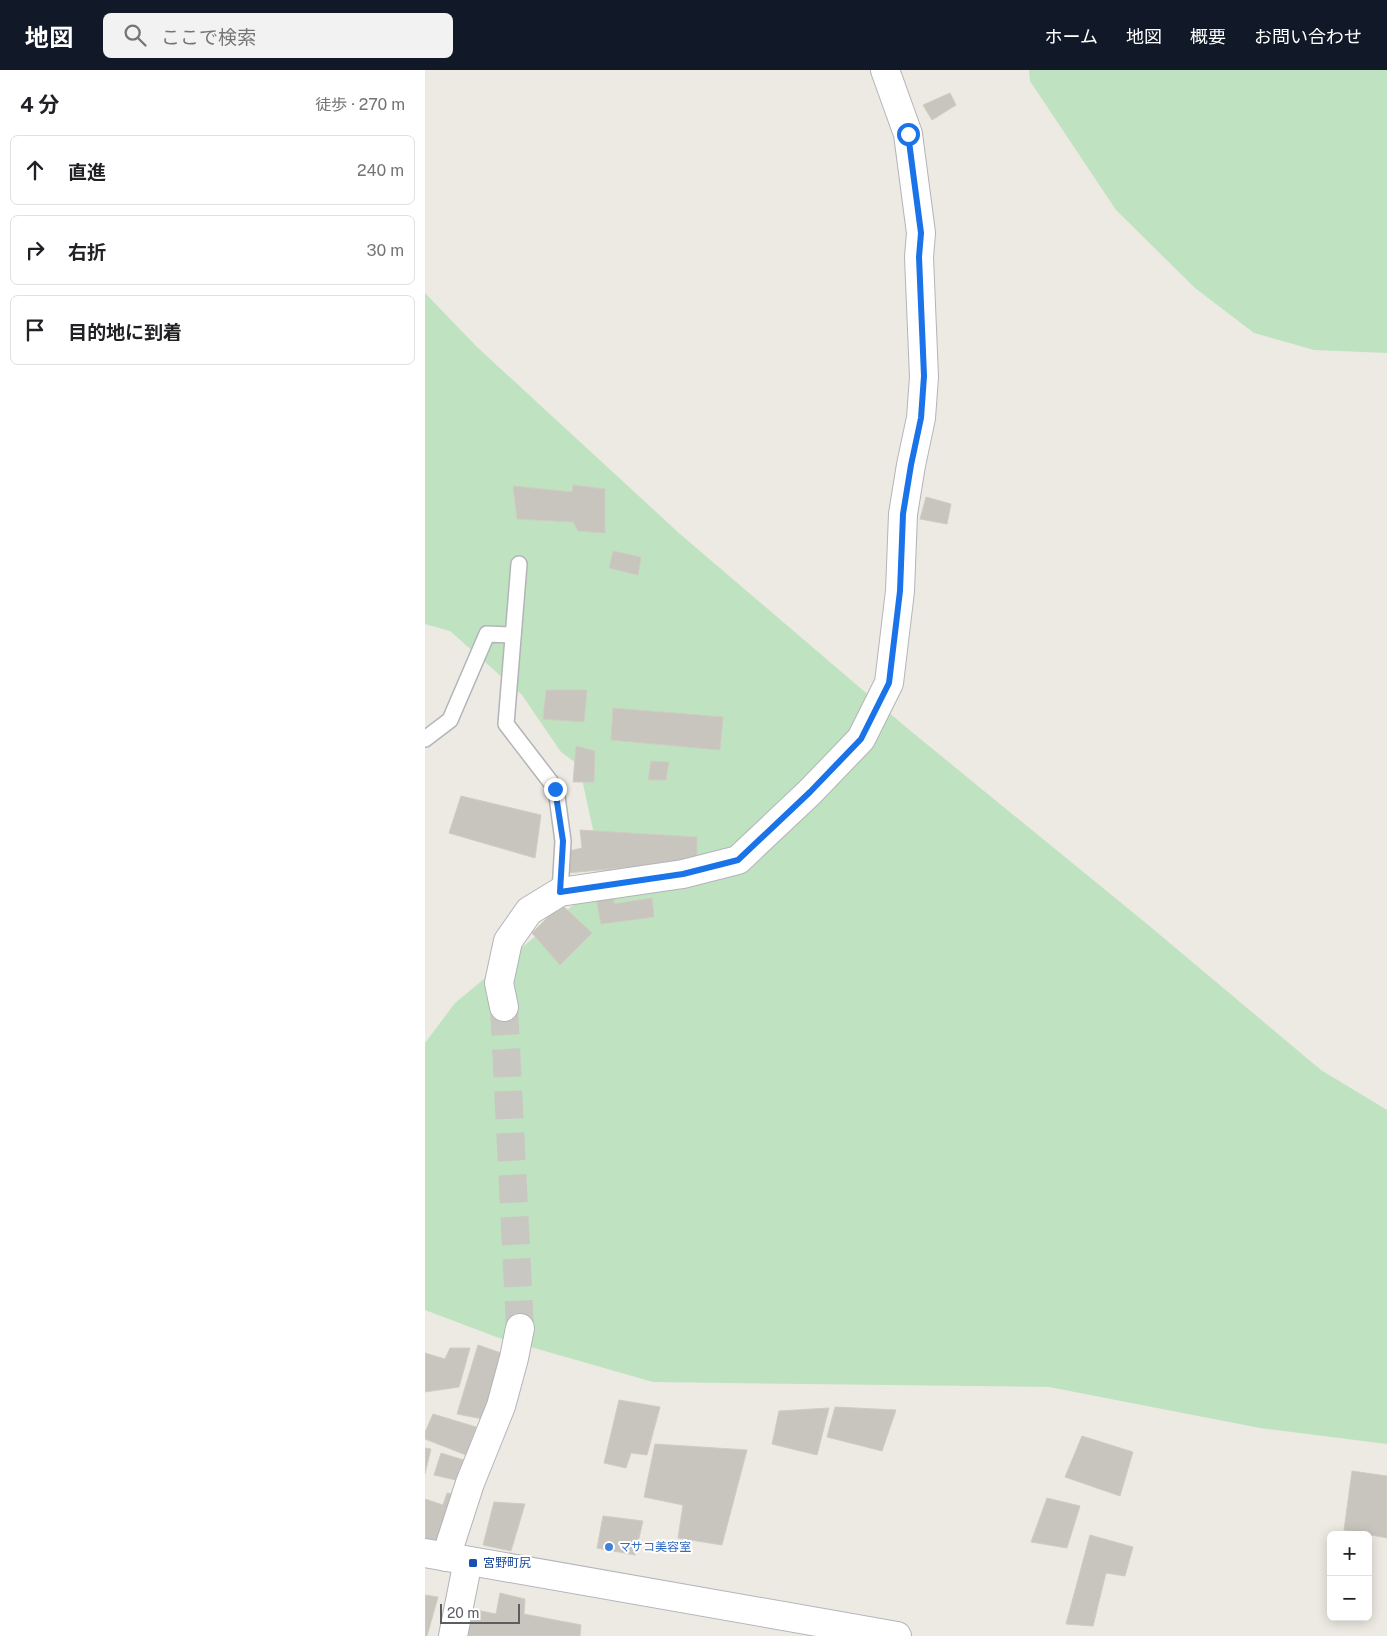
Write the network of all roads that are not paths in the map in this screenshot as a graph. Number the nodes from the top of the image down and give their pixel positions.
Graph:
1 (885, 70) edge
2 (519, 564) dead end
3 (513, 635) junction
4 (425, 739) edge
5 (560, 892) junction
6 (504, 1008) tunnel mouth
7 (520, 1328) tunnel mouth
8 (446, 1557) edge
9 (453, 1636) edge
10 (897, 1636) edge

1 - 5 street
2 - 3 lane
3 - 4 lane
3 - 5 lane
5 - 6 street
7 - 8 street
8 - 9 street
8 - 10 street

